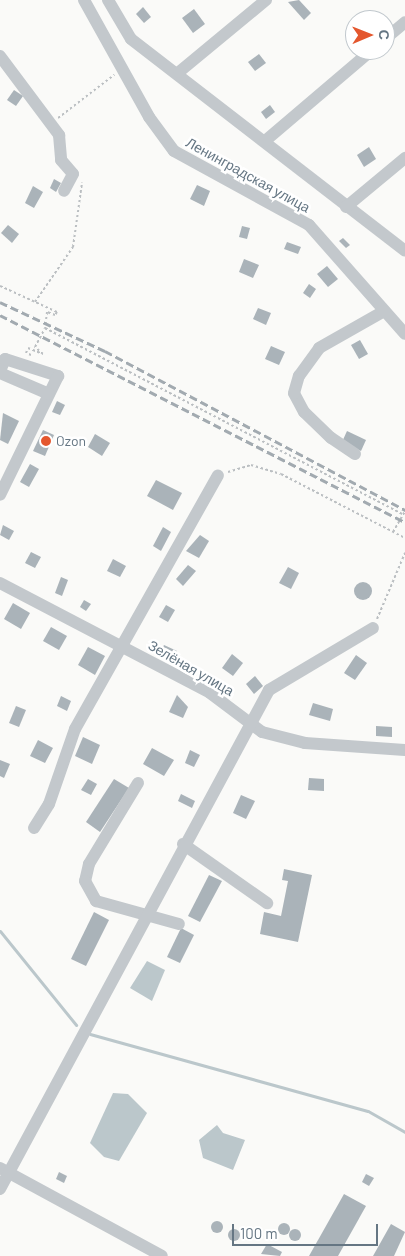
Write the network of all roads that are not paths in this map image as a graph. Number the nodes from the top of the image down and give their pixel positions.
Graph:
1 (101, 0) edge
2 (108, 0) edge
3 (266, 0) edge
4 (87, 5) edge
5 (405, 22) edge
6 (395, 30) edge
7 (0, 56) edge
8 (360, 60) edge
9 (179, 72) junction
10 (264, 141) junction
11 (405, 158) edge
12 (64, 191) dead end
13 (346, 207) junction
14 (405, 251) edge
15 (384, 311) junction
16 (405, 334) edge
17 (0, 372) edge
18 (49, 394) junction
19 (355, 454) dead end
20 (218, 475) road end
21 (0, 495) edge
22 (0, 583) edge
23 (373, 628) road end
24 (121, 646) junction
25 (247, 723) junction
26 (405, 750) edge
27 (138, 783) dead end
28 (34, 828) dead end
29 (183, 844) junction
30 (267, 903) dead end
31 (144, 918) junction
32 (179, 924) dead end
33 (4, 1170) edge
34 (0, 1189) edge
35 (162, 1256) edge

1 - 4 street
2 - 9 street
3 - 9 street
4 - 15 street, Ленинградская улица
5 - 6 street
7 - 12 street
8 - 10 street
9 - 10 street
10 - 13 street
11 - 13 street
13 - 14 street
15 - 16 street, Ленинградская улица
15 - 19 street
17 - 18 street
17 - 18 street
18 - 21 street
20 - 24 street
22 - 24 street, Зелёная улица
23 - 25 street
24 - 25 street, Зелёная улица
24 - 28 street
25 - 26 street, Зелёная улица
25 - 29 street
27 - 31 street
29 - 30 street
29 - 31 street
31 - 32 street
31 - 33 street
33 - 34 street
33 - 35 street

